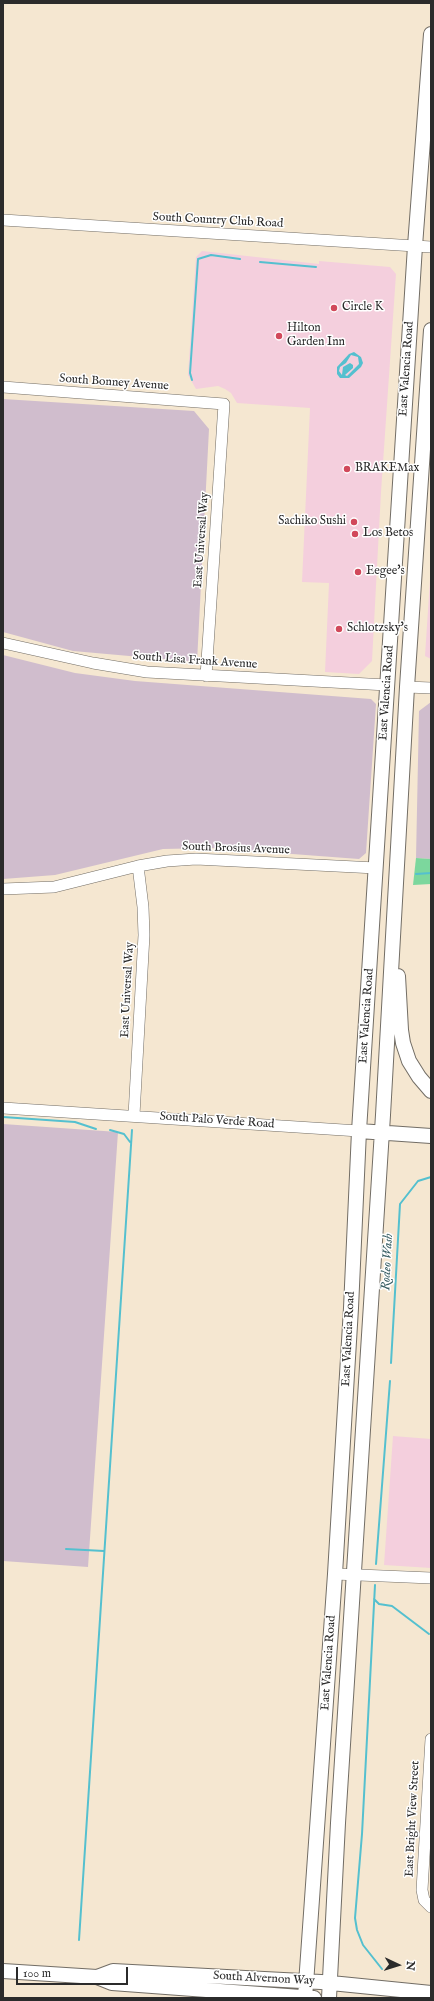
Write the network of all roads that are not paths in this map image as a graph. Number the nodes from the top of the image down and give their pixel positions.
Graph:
1 (431, 34) edge
2 (3, 220) edge
3 (415, 246) junction
4 (431, 247) edge
5 (431, 330) edge
6 (3, 387) edge
7 (224, 404) joint
8 (3, 643) edge
9 (206, 676) junction
10 (387, 685) junction
11 (407, 687) junction
12 (431, 688) edge
13 (138, 866) junction
14 (376, 868) junction
15 (3, 889) edge
16 (394, 905) junction
17 (431, 1091) edge
18 (3, 1108) edge
19 (134, 1115) junction
20 (359, 1130) junction
21 (381, 1133) junction
22 (431, 1136) edge
23 (354, 1573) junction
24 (335, 1574) junction
25 (431, 1578) edge
26 (431, 1739) edge
27 (429, 1813) edge
28 (427, 1904) edge
29 (3, 1971) edge
30 (97, 1977) junction
31 (306, 1982) junction
32 (330, 1983) junction
33 (431, 1993) edge
34 (308, 1998) edge
35 (329, 1998) edge

1 - 3 main road, East Valencia Road
2 - 3 street, South Country Club Road
3 - 4 street, South Country Club Road
3 - 10 main road, East Valencia Road
5 - 11 main road, East Valencia Road
6 - 7 street, South Bonney Avenue
7 - 9 street, East Universal Way
8 - 9 street, South Lisa Frank Avenue
9 - 10 street, South Lisa Frank Avenue
10 - 11 main road
10 - 14 main road, East Valencia Road
11 - 12 street
11 - 16 main road, East Valencia Road
13 - 14 street, South Brosius Avenue
13 - 15 street, South Brosius Avenue
13 - 19 street, East Universal Way
14 - 20 main road, East Valencia Road
16 - 17 main road
16 - 21 main road, East Valencia Road
18 - 19 street, South Palo Verde Road
19 - 20 street, South Palo Verde Road
20 - 21 main road, South Palo Verde Road
20 - 24 main road, East Valencia Road
21 - 22 main road, South Palo Verde Road
21 - 23 main road, East Valencia Road
23 - 24 street
23 - 25 street
23 - 32 main road, East Valencia Road
24 - 31 main road, East Valencia Road
26 - 27 street, East Bright View Street
27 - 28 street, East Bright View Street
29 - 30 main road, South Alvernon Way
30 - 31 main road, South Alvernon Way
30 - 34 main road, South Alvernon Way
31 - 32 main road, South Alvernon Way
31 - 34 main road, East Valencia Road
32 - 33 main road, South Alvernon Way
32 - 35 main road, East Valencia Road

